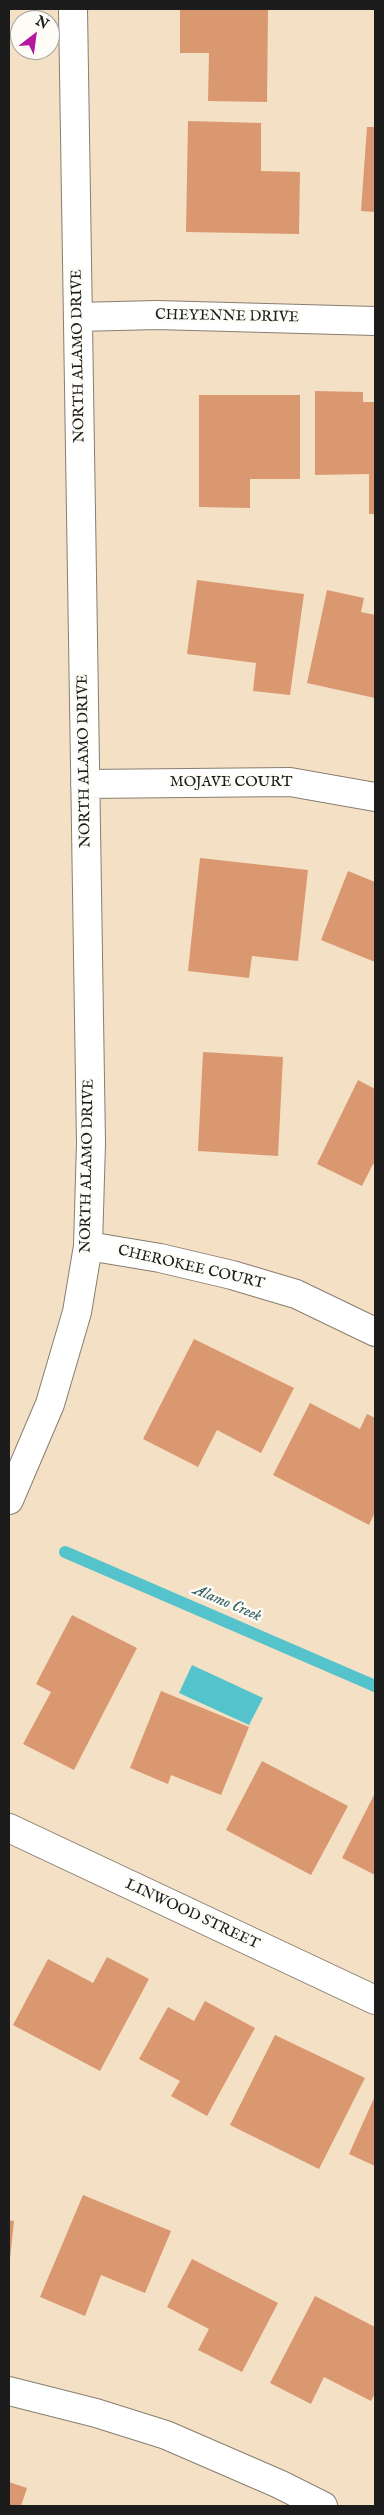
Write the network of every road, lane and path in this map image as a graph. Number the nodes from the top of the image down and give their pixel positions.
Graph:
1 (73, 9) edge
2 (78, 317) junction
3 (375, 320) edge
4 (85, 784) junction
5 (375, 797) edge
6 (88, 1246) junction
7 (375, 1332) edge
8 (9, 1500) edge
9 (9, 1828) edge
10 (375, 2000) edge
11 (9, 2391) edge
12 (323, 2506) edge

1 - 2 street, NORTH ALAMO DRIVE
2 - 3 street, CHEYENNE DRIVE
2 - 4 street, NORTH ALAMO DRIVE
4 - 5 street, MOJAVE COURT
4 - 6 street, NORTH ALAMO DRIVE
6 - 7 street, CHEROKEE COURT
6 - 8 street, NORTH ALAMO DRIVE
9 - 10 street, LINWOOD STREET
11 - 12 street

